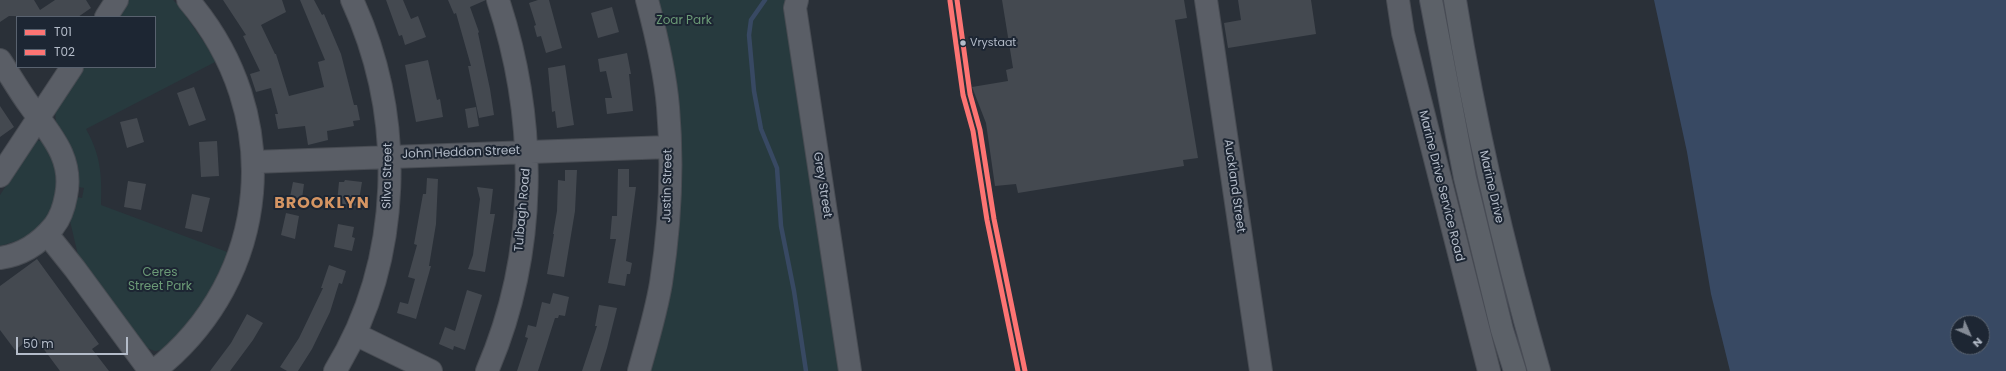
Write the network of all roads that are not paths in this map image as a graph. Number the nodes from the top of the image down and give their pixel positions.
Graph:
1 (117, 0) edge
2 (188, 0) edge
3 (352, 0) edge
4 (498, 0) edge
5 (647, 0) edge
6 (797, 0) edge
7 (1206, 0) edge
8 (1398, 0) edge
9 (1431, 0) edge
10 (1455, 0) edge
11 (107, 16) edge
12 (0, 60) edge
13 (71, 68) edge
14 (38, 117) junction
15 (669, 146) junction
16 (527, 151) junction
17 (390, 156) junction
18 (254, 162) junction
19 (0, 176) edge
20 (47, 234) junction
21 (0, 258) edge
22 (355, 334) junction
23 (150, 371) edge
24 (154, 371) edge
25 (335, 371) edge
26 (431, 371) edge
27 (487, 371) edge
28 (639, 371) edge
29 (850, 371) edge
30 (1261, 371) edge
31 (1489, 371) edge
32 (1515, 371) edge
33 (1539, 371) edge

1 - 11 street
2 - 18 street
3 - 17 street, Silva Street
4 - 16 street, Tulbagh Road
5 - 15 street, Justin Street
6 - 29 street, Grey Street
7 - 30 street, Auckland Street
8 - 31 street, Marine Drive Service Road
9 - 32 main road, Marine Drive
10 - 33 main road, Marine Drive
12 - 14 street
13 - 14 street
14 - 19 street
14 - 20 street
15 - 16 street, John Heddon Street
15 - 28 street, Justin Street
16 - 17 street, John Heddon Street
16 - 27 street, Tulbagh Road
17 - 18 street, John Heddon Street
17 - 22 street, Silva Street
18 - 24 street
20 - 21 street
20 - 23 street
22 - 25 street, Silva Street
22 - 26 street

